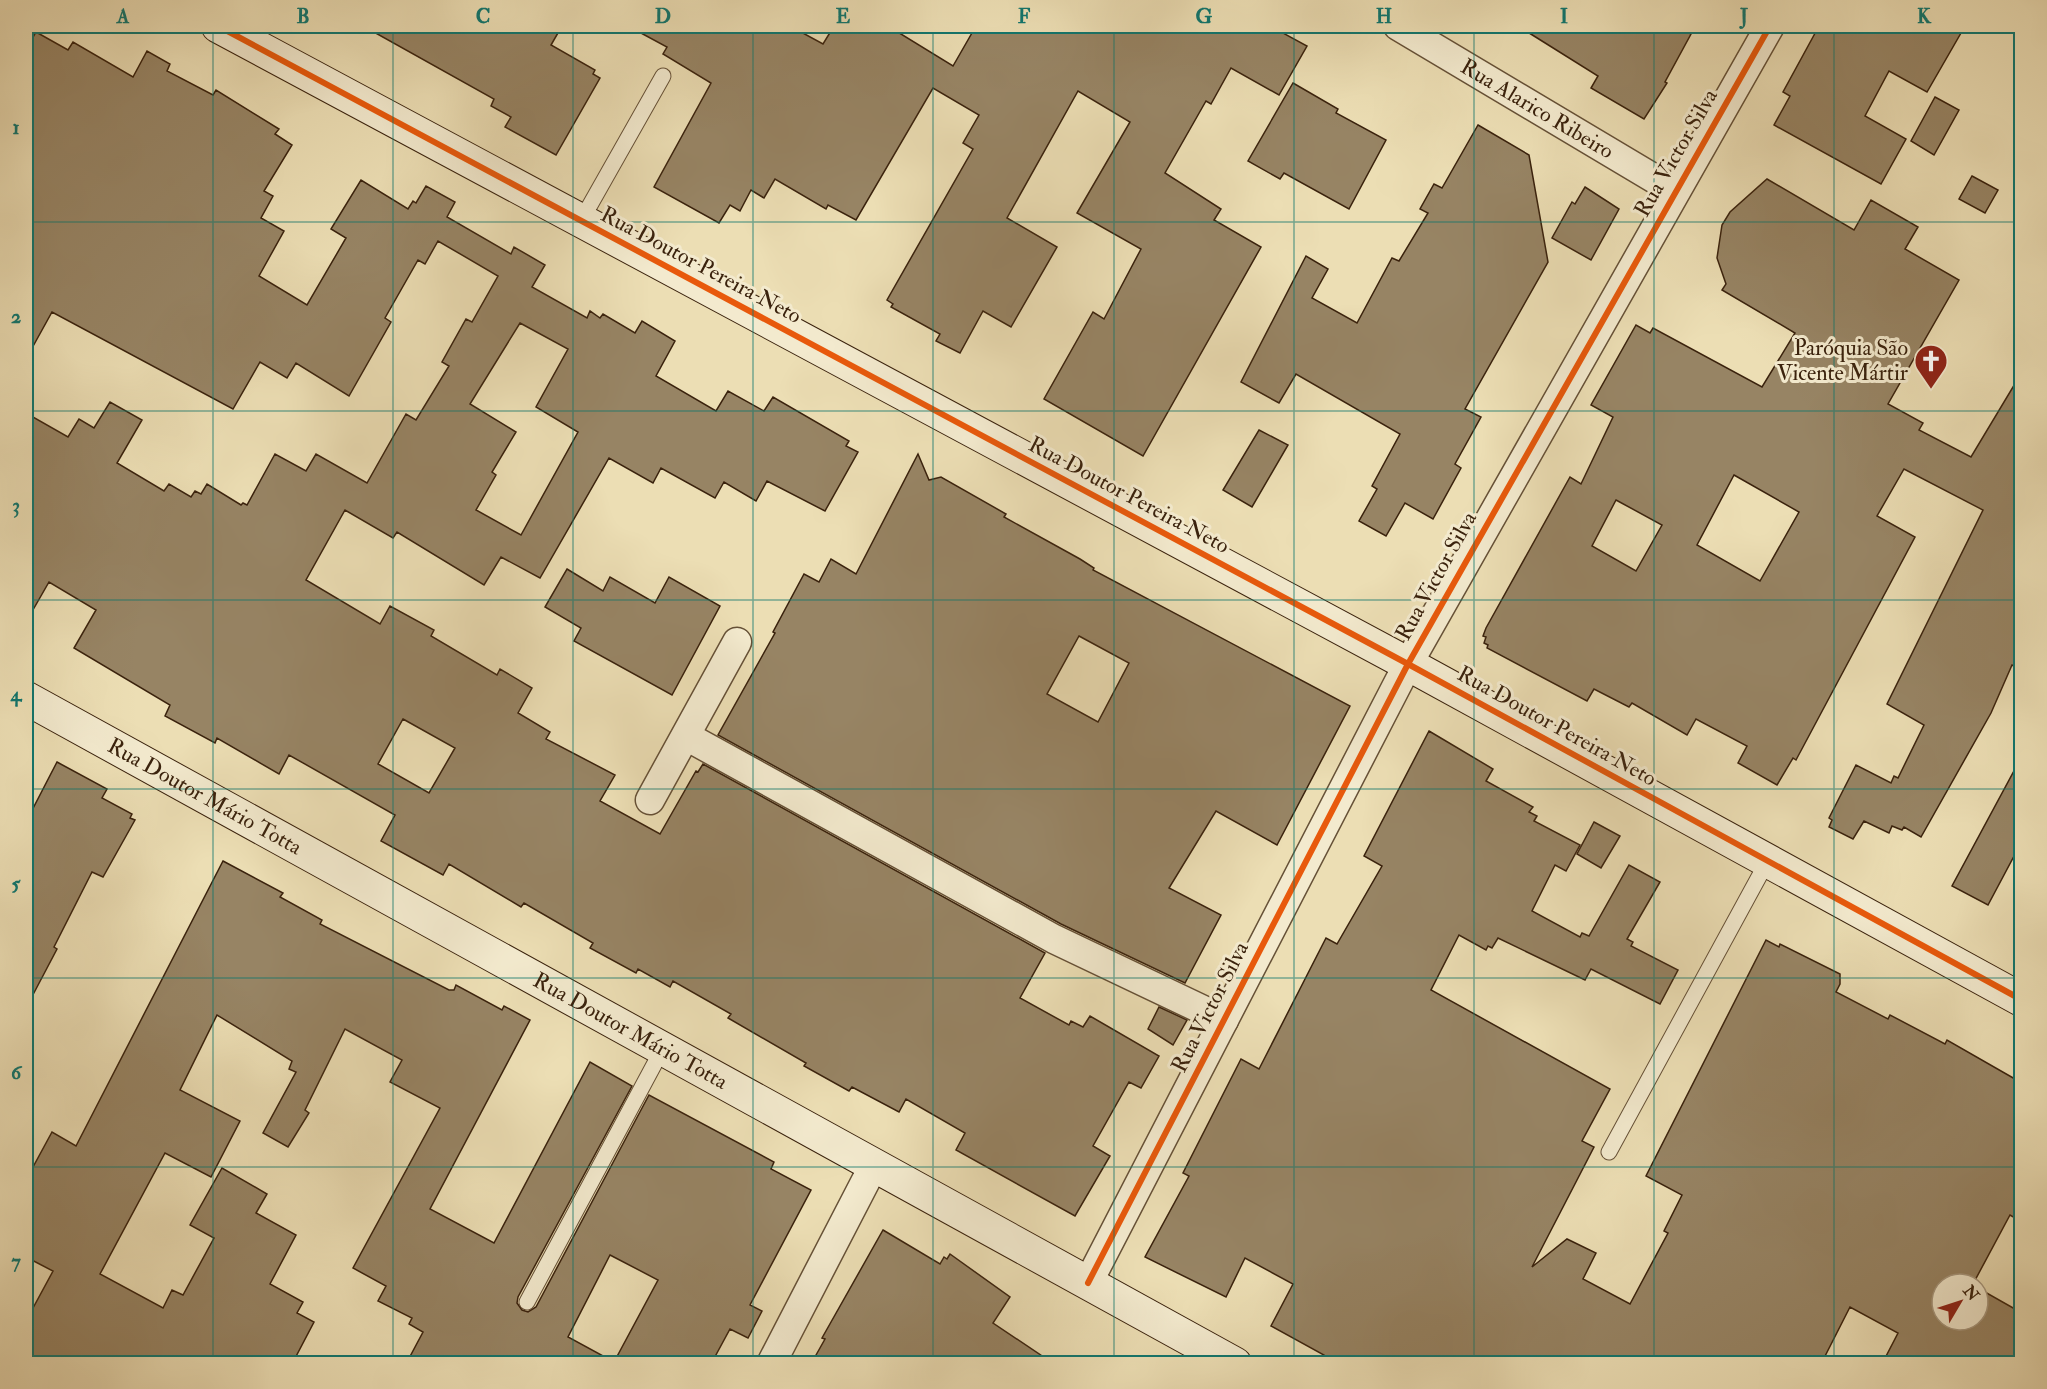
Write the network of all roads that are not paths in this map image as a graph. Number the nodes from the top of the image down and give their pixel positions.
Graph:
1 (218, 26) edge
2 (1398, 26) edge
3 (1770, 26) edge
4 (256, 34) edge
5 (663, 76) dead end
6 (1675, 191) junction
7 (581, 221) junction
8 (736, 642) dead end
9 (1407, 664) junction
10 (26, 698) edge
11 (686, 735) junction
12 (650, 800) dead end
13 (1767, 862) junction
14 (2022, 1000) edge
15 (1224, 1020) junction
16 (663, 1048) junction
17 (1609, 1152) dead end
18 (874, 1165) junction
19 (1089, 1283) junction
20 (526, 1302) dead end
21 (771, 1364) edge
22 (1235, 1364) edge

1 - 4 street, Rua Doutor Pereira Neto
2 - 6 street, Rua Alarico Ribeiro
3 - 6 street, Rua Victor Silva
4 - 7 street, Rua Doutor Pereira Neto
5 - 7 lane
6 - 9 street, Rua Victor Silva
7 - 9 street, Rua Doutor Pereira Neto
8 - 11 street
9 - 13 street, Rua Doutor Pereira Neto
9 - 15 street, Rua Victor Silva
10 - 16 street, Rua Doutor Mário Totta
11 - 12 street
11 - 15 street
13 - 14 street, Rua Doutor Pereira Neto
13 - 17 lane
15 - 19 street, Rua Victor Silva
16 - 18 street, Rua Doutor Mário Totta
16 - 20 lane
18 - 19 street, Rua Doutor Mário Totta
18 - 21 street
19 - 22 street, Rua Doutor Mário Totta

